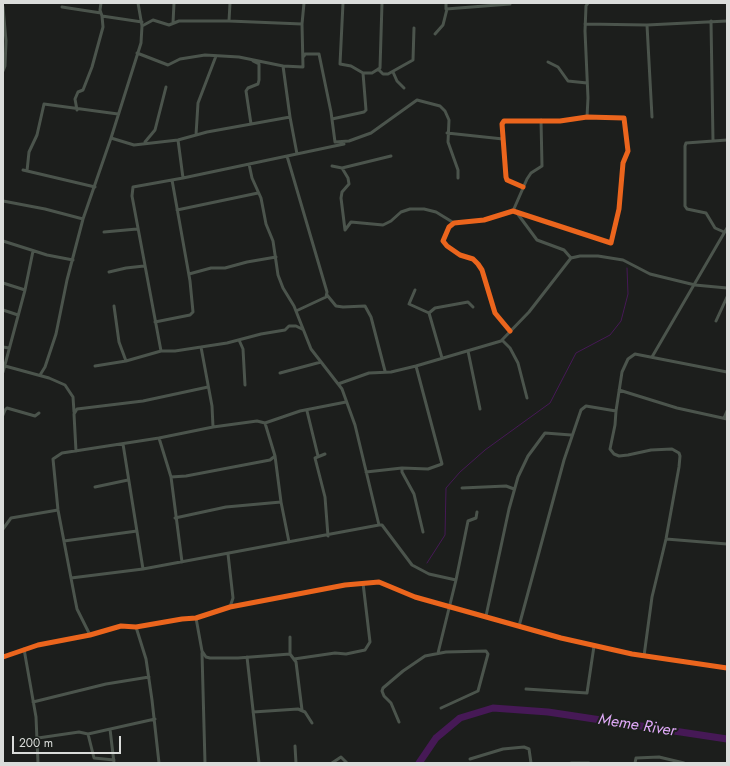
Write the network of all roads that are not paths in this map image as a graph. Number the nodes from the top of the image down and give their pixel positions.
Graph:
1 (101, 3) edge
2 (138, 3) edge
3 (174, 3) edge
4 (230, 3) edge
5 (304, 3) edge
6 (343, 3) edge
7 (382, 3) edge
8 (446, 3) edge
9 (588, 3) edge
10 (510, 4) dead end
11 (3, 7) edge
12 (62, 7) dead end
13 (447, 9) junction
14 (101, 15) junction
15 (229, 21) junction
16 (711, 21) junction
17 (727, 21) edge
18 (142, 24) junction
19 (172, 24) junction
20 (302, 24) junction
21 (586, 24) junction
22 (647, 25) junction
23 (414, 28) dead end
24 (435, 34) dead end
25 (138, 53) junction
26 (216, 56) junction
27 (239, 57) junction
28 (548, 62) dead end
29 (4, 66) edge
30 (283, 66) junction
31 (303, 67) junction
32 (378, 70) junction
33 (3, 71) edge
34 (394, 72) junction
35 (363, 73) junction
36 (587, 83) junction
37 (166, 87) dead end
38 (404, 88) dead end
39 (77, 110) junction
40 (118, 114) junction
41 (290, 117) junction
42 (652, 117) dead end
43 (587, 118) junction
44 (332, 119) junction
45 (541, 120) junction
46 (251, 124) junction
47 (447, 132) junction
48 (196, 135) junction
49 (111, 138) junction
50 (503, 139) junction
51 (178, 140) junction
52 (727, 140) edge
53 (713, 141) junction
54 (144, 142) junction
55 (344, 144) dead end
56 (297, 154) junction
57 (287, 156) junction
58 (392, 156) dead end
59 (249, 164) junction
60 (332, 166) dead end
61 (342, 168) junction
62 (23, 170) dead end
63 (27, 170) junction
64 (183, 178) junction
65 (458, 178) dead end
66 (172, 180) junction
67 (95, 187) junction
68 (523, 187) junction
69 (258, 193) junction
70 (3, 201) edge
71 (177, 210) junction
72 (513, 211) junction
73 (517, 213) junction
74 (83, 219) junction
75 (454, 223) junction
76 (727, 228) edge
77 (137, 229) junction
78 (104, 232) dead end
79 (724, 232) junction
80 (3, 241) edge
81 (33, 251) junction
82 (276, 257) junction
83 (571, 258) junction
84 (73, 260) junction
85 (144, 266) junction
86 (109, 272) dead end
87 (189, 274) junction
88 (3, 283) edge
89 (695, 285) junction
90 (727, 288) edge
91 (25, 290) junction
92 (415, 290) dead end
93 (327, 295) junction
94 (727, 297) edge
95 (114, 306) dead end
96 (473, 307) dead end
97 (3, 310) edge
98 (296, 311) junction
99 (429, 312) junction
100 (18, 315) junction
101 (298, 318) junction
102 (716, 321) dead end
103 (155, 322) junction
104 (293, 326) junction
105 (302, 329) junction
106 (510, 331) junction
107 (239, 340) junction
108 (502, 340) junction
109 (3, 347) edge
110 (201, 347) junction
111 (9, 348) junction
112 (161, 351) junction
113 (468, 351) junction
114 (652, 357) junction
115 (442, 358) junction
116 (126, 361) junction
117 (321, 362) junction
118 (5, 366) junction
119 (95, 366) dead end
120 (416, 366) junction
121 (385, 371) junction
122 (3, 372) edge
123 (727, 372) edge
124 (280, 373) dead end
125 (40, 375) junction
126 (338, 384) junction
127 (245, 385) dead end
128 (208, 387) junction
129 (619, 390) junction
130 (527, 398) dead end
131 (346, 402) junction
132 (480, 409) dead end
133 (307, 411) junction
134 (616, 411) junction
135 (727, 411) edge
136 (39, 412) dead end
137 (74, 414) junction
138 (3, 415) edge
139 (726, 418) edge
140 (265, 423) junction
141 (213, 427) junction
142 (572, 435) junction
143 (159, 438) junction
144 (123, 444) junction
145 (76, 451) junction
146 (325, 454) dead end
147 (275, 456) junction
148 (318, 456) junction
149 (270, 460) junction
150 (276, 464) junction
151 (402, 468) junction
152 (366, 472) junction
153 (171, 477) junction
154 (128, 480) junction
155 (95, 487) dead end
156 (462, 488) dead end
157 (514, 489) junction
158 (281, 502) junction
159 (58, 510) junction
160 (477, 512) dead end
161 (175, 518) junction
162 (379, 525) junction
163 (3, 529) edge
164 (137, 531) junction
165 (423, 532) dead end
166 (328, 536) junction
167 (666, 539) junction
168 (64, 541) junction
169 (289, 542) junction
170 (727, 544) edge
171 (228, 554) junction
172 (182, 562) junction
173 (143, 569) junction
174 (71, 578) junction
175 (456, 580) junction
176 (363, 583) junction
177 (451, 605) junction
178 (230, 607) junction
179 (486, 616) junction
180 (196, 618) junction
181 (519, 626) junction
182 (136, 627) junction
183 (90, 635) junction
184 (290, 637) dead end
185 (594, 646) junction
186 (24, 649) junction
187 (202, 651) junction
188 (290, 654) junction
189 (438, 654) junction
190 (644, 656) junction
191 (3, 657) edge
192 (247, 657) junction
193 (294, 660) junction
194 (727, 668) edge
195 (149, 677) junction
196 (526, 689) dead end
197 (33, 702) junction
198 (441, 708) dead end
199 (302, 710) junction
200 (252, 712) junction
201 (155, 719) junction
202 (399, 722) dead end
203 (312, 723) dead end
204 (110, 729) junction
205 (88, 734) junction
206 (38, 738) junction
207 (295, 746) dead end
208 (470, 759) dead end
209 (114, 761) edge
210 (38, 763) edge
211 (159, 763) edge
212 (205, 763) edge
213 (259, 763) edge
214 (296, 763) edge
215 (332, 763) edge
216 (347, 763) edge
217 (531, 763) edge
218 (571, 763) edge
219 (589, 763) edge
220 (635, 763) edge
221 (684, 763) edge

1 - 14 street
2 - 18 street
3 - 19 street
4 - 15 street
5 - 20 street
6 - 35 street
7 - 32 street
8 - 13 street
9 - 21 street
10 - 13 street
11 - 29 street
12 - 14 street
13 - 24 street
14 - 18 street
14 - 39 street
15 - 19 street
15 - 20 street
16 - 17 street
16 - 22 street
16 - 53 street
18 - 19 street
18 - 25 street
20 - 31 street
21 - 22 street
21 - 36 street
22 - 42 street
23 - 34 street
25 - 26 street
25 - 40 street
26 - 27 street
26 - 48 street
27 - 30 street
27 - 46 street
28 - 36 street
29 - 33 street
30 - 31 street
30 - 41 street
31 - 44 street
32 - 34 street
32 - 35 street
34 - 38 street
35 - 44 street
36 - 43 street
37 - 54 street
39 - 40 street
39 - 63 street
40 - 49 street
41 - 46 street
41 - 56 street
43 - 45 street
43 - 73 street
44 - 47 street
45 - 50 street
45 - 68 street
46 - 48 street
47 - 50 street
47 - 65 street
48 - 51 street
49 - 54 street
49 - 67 street
50 - 68 street
51 - 54 street
51 - 64 street
52 - 53 street
53 - 79 street
55 - 56 street
56 - 57 street
57 - 59 street
57 - 93 street
58 - 61 street
59 - 64 street
59 - 69 street
60 - 61 street
61 - 75 street
62 - 63 street
63 - 67 street
64 - 66 street
66 - 71 street
66 - 77 street
67 - 74 street
68 - 72 street
69 - 71 street
69 - 82 street
70 - 74 street
71 - 87 street
72 - 73 street
72 - 75 street
73 - 83 street
74 - 84 street
75 - 106 street
76 - 79 street
77 - 78 street
77 - 85 street
79 - 89 street
80 - 81 street
81 - 84 street
81 - 91 street
82 - 87 street
82 - 98 street
83 - 89 street
83 - 106 street
84 - 125 street
85 - 86 street
85 - 103 street
87 - 103 street
88 - 91 street
89 - 90 street
89 - 114 street
91 - 100 street
92 - 99 street
93 - 98 street
93 - 121 street
94 - 102 street
95 - 116 street
96 - 99 street
97 - 100 street
98 - 101 street
99 - 115 street
100 - 111 street
101 - 104 street
101 - 105 street
103 - 112 street
104 - 105 street
104 - 107 street
105 - 117 street
106 - 108 street
107 - 110 street
107 - 127 street
108 - 113 street
108 - 130 street
109 - 111 street
110 - 112 street
110 - 128 street
111 - 118 street
112 - 116 street
113 - 115 street
113 - 132 street
114 - 123 street
114 - 129 street
115 - 120 street
116 - 119 street
117 - 124 street
117 - 126 street
118 - 122 street
118 - 125 street
120 - 121 street
120 - 151 street
121 - 126 street
125 - 137 street
126 - 131 street
128 - 137 street
128 - 141 street
129 - 134 street
129 - 139 street
131 - 133 street
131 - 152 street
133 - 140 street
133 - 148 street
134 - 142 street
134 - 167 street
135 - 139 street
136 - 138 street
137 - 145 street
140 - 141 street
140 - 147 street
141 - 143 street
142 - 157 street
142 - 181 street
143 - 144 street
143 - 153 street
144 - 145 street
144 - 154 street
145 - 159 street
146 - 148 street
147 - 149 street
147 - 150 street
148 - 166 street
149 - 150 street
149 - 153 street
150 - 158 street
151 - 152 street
151 - 165 street
152 - 162 street
153 - 161 street
154 - 155 street
154 - 164 street
156 - 157 street
157 - 179 street
158 - 161 street
158 - 169 street
159 - 163 street
159 - 168 street
160 - 175 street
161 - 172 street
162 - 166 street
162 - 175 street
164 - 168 street
164 - 173 street
166 - 169 street
167 - 170 street
167 - 190 street
168 - 174 street
169 - 171 street
171 - 172 street
171 - 178 street
172 - 173 street
173 - 174 street
174 - 183 street
175 - 177 street
176 - 177 street
176 - 178 street
176 - 193 street
177 - 179 street
177 - 189 street
178 - 180 street
179 - 181 street
180 - 182 street
180 - 187 street
181 - 185 street
182 - 183 street
182 - 195 street
183 - 186 street
184 - 188 street
185 - 190 street
185 - 196 street
186 - 191 street
186 - 197 street
187 - 192 street
187 - 212 street
188 - 192 street
188 - 193 street
189 - 198 street
189 - 202 street
190 - 194 street
192 - 200 street
193 - 199 street
195 - 197 street
195 - 201 street
197 - 206 street
199 - 200 street
199 - 203 street
200 - 213 street
201 - 204 street
201 - 211 street
204 - 205 street
204 - 209 street
205 - 206 street
205 - 209 street
206 - 210 street
207 - 214 street
208 - 217 street
215 - 216 street
218 - 219 street
220 - 221 street

